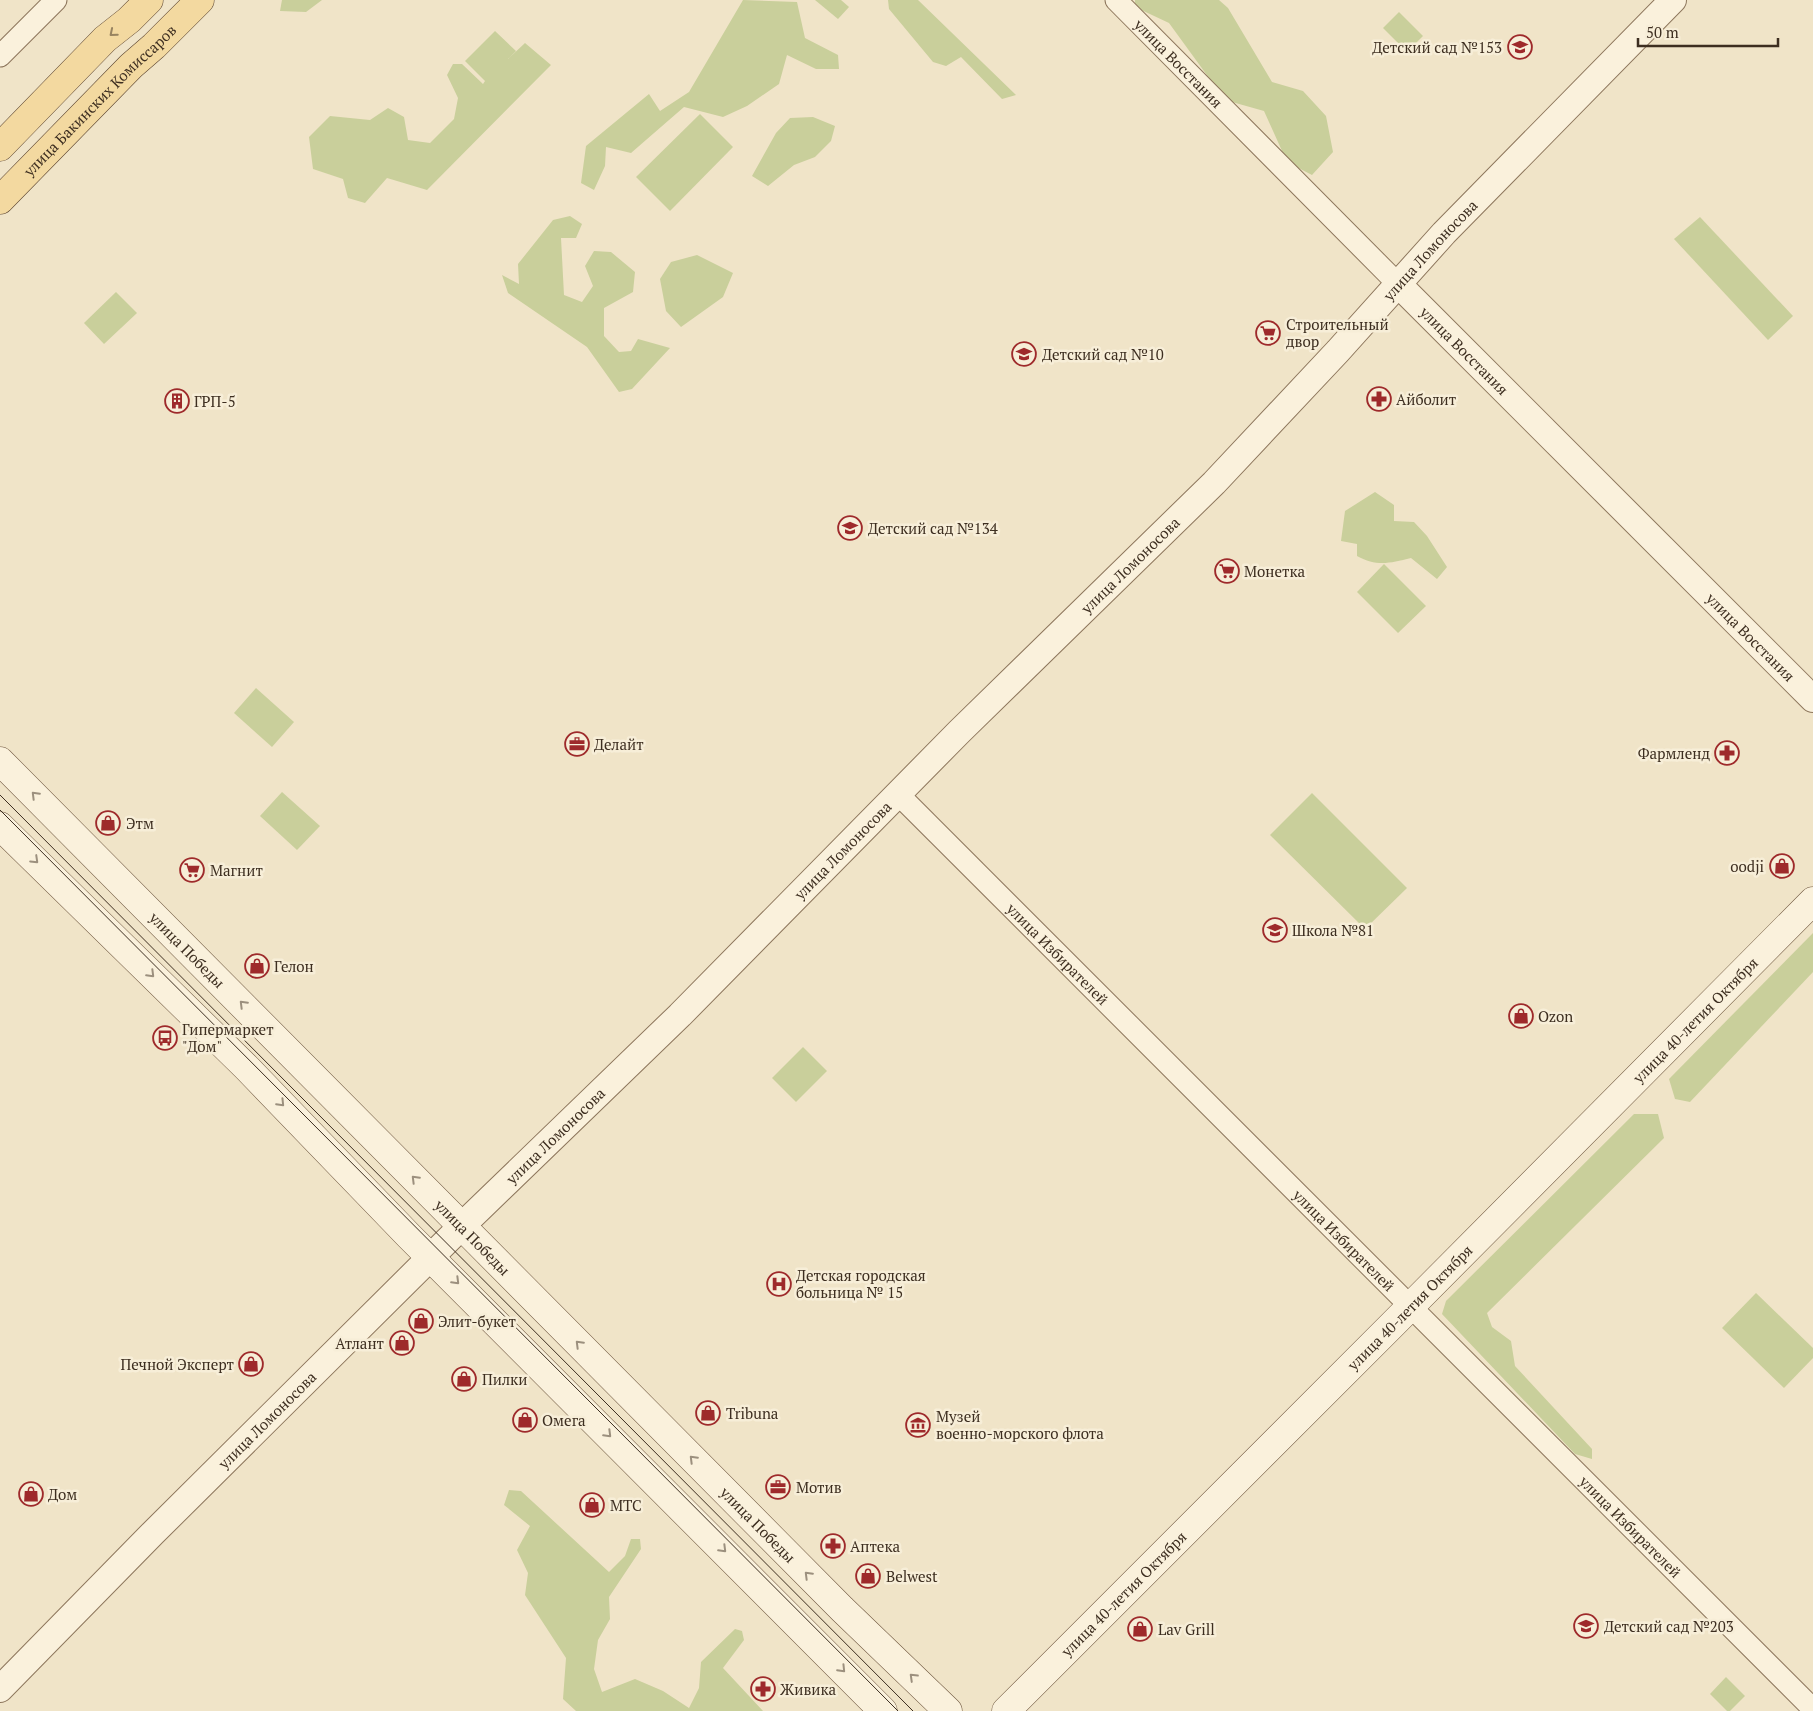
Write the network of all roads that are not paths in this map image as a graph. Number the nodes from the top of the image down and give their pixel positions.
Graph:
1 (56, 0) edge
2 (148, 0) edge
3 (200, 0) edge
4 (1116, 0) edge
5 (1673, 0) edge
6 (0, 56) edge
7 (0, 147) edge
8 (0, 200) edge
9 (1398, 284) junction
10 (1813, 699) edge
11 (0, 761) edge
12 (898, 794) junction
13 (0, 826) edge
14 (1813, 901) edge
15 (462, 1226) junction
16 (431, 1257) junction
17 (1411, 1307) junction
18 (0, 1689) edge
19 (1813, 1709) edge
20 (883, 1711) edge
21 (948, 1711) edge
22 (1006, 1711) edge

1 - 6 street
2 -> 7 main road
3 - 8 main road, улица Бакинских Комиссаров
4 - 9 street, улица Восстания
5 - 9 street, улица Ломоносова
9 - 10 street, улица Восстания
9 - 12 street, улица Ломоносова
15 -> 11 main road, улица Победы
12 - 15 street, улица Ломоносова
12 - 17 street, улица Избирателей
13 -> 16 main road
14 - 17 main road, улица 40-летия Октября
15 - 16 street, улица Ломоносова
21 -> 15 main road, улица Победы
16 - 18 street, улица Ломоносова
16 -> 20 main road
17 - 19 street, улица Избирателей
17 - 22 main road, улица 40-летия Октября

